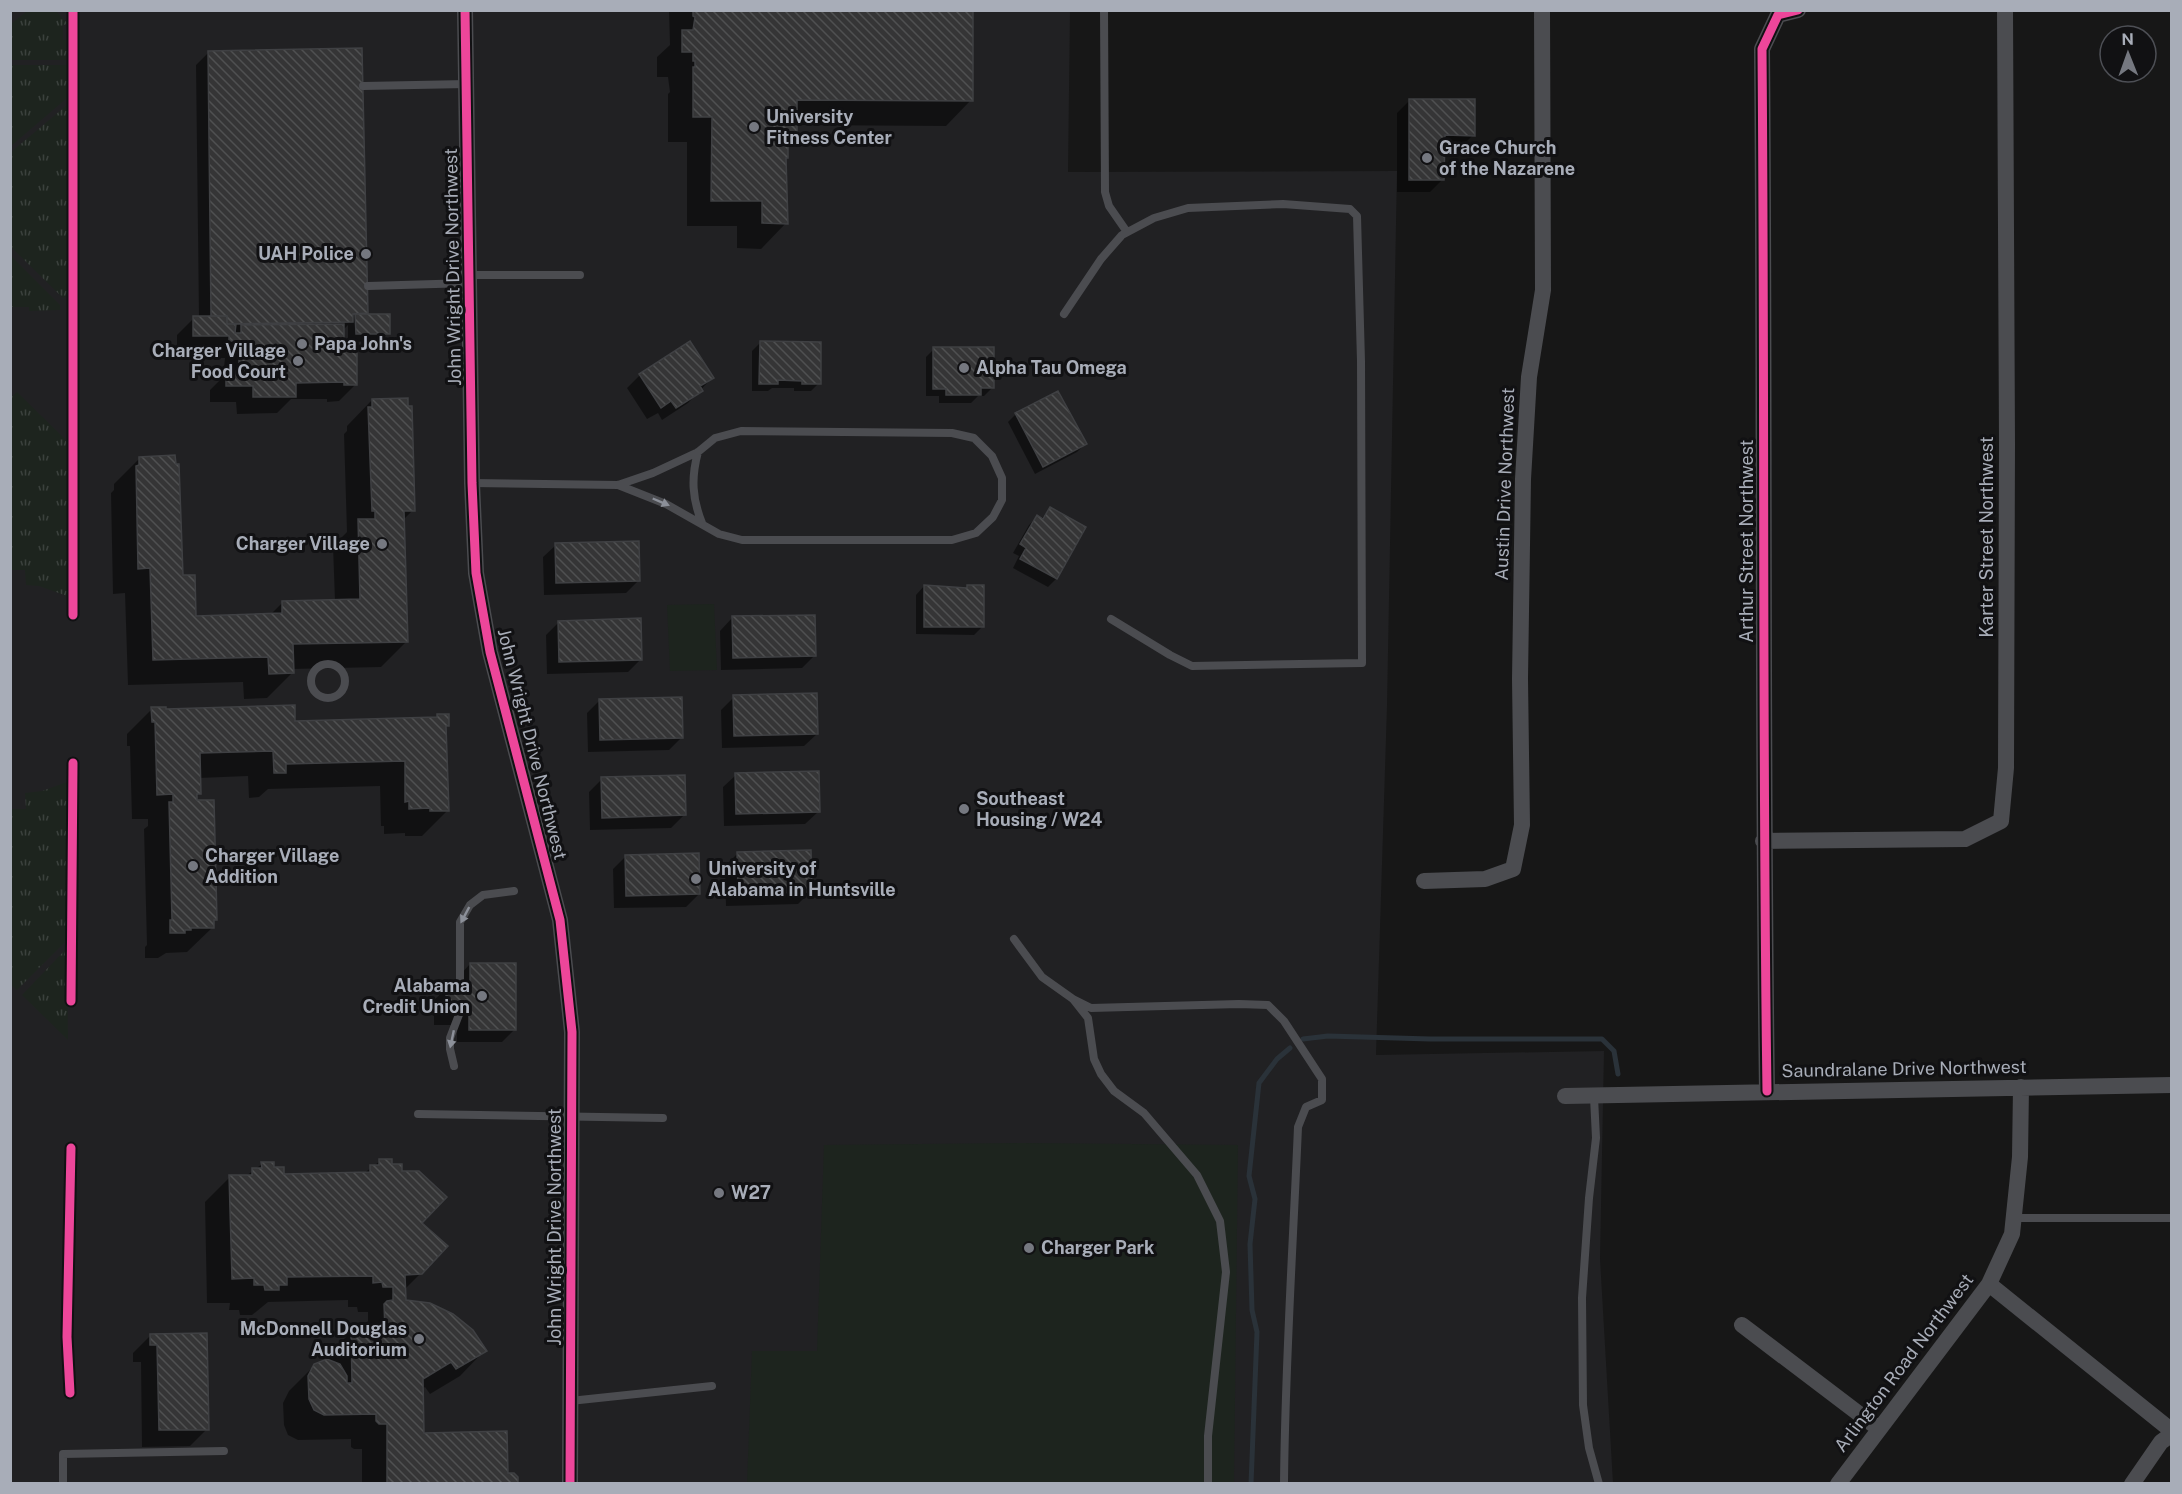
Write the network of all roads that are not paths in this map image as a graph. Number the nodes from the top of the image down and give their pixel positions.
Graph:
1 (465, 10) edge
2 (1104, 10) edge
3 (1542, 10) edge
4 (1798, 10) edge
5 (2005, 10) edge
6 (467, 84) junction
7 (363, 86) dead end
8 (1127, 232) junction
9 (580, 275) dead end
10 (469, 279) junction
11 (368, 286) dead end
12 (1064, 314) dead end
13 (698, 452) junction
14 (472, 483) junction
15 (618, 485) junction
16 (702, 523) junction
17 (1111, 619) dead end
18 (328, 699) joint
19 (1763, 842) junction
20 (1424, 881) dead end
21 (514, 891) dead end
22 (1014, 939) dead end
23 (460, 986) dead end
24 (1073, 999) junction
25 (460, 1012) dead end
26 (454, 1066) dead end
27 (2172, 1085) edge
28 (2021, 1087) junction
29 (1767, 1091) junction
30 (1566, 1096) dead end
31 (1594, 1097) junction
32 (418, 1114) dead end
33 (572, 1117) junction
34 (663, 1118) dead end
35 (2013, 1218) junction
36 (2172, 1218) edge
37 (1989, 1284) junction
38 (1742, 1325) dead end
39 (712, 1386) dead end
40 (570, 1401) junction
41 (1879, 1430) junction
42 (2172, 1432) edge
43 (224, 1451) dead end
44 (63, 1484) edge
45 (570, 1484) edge
46 (1208, 1484) edge
47 (1284, 1484) edge
48 (1599, 1484) edge
49 (1838, 1484) edge
50 (2132, 1484) edge

1 - 6 street, John Wright Drive Northwest
2 - 8 lane
3 - 20 street, Austin Drive Northwest
4 - 19 street, Arthur Street Northwest
5 - 19 street, Karter Street Northwest
6 - 7 lane
6 - 10 street, John Wright Drive Northwest
8 - 12 lane
8 - 17 lane
9 - 10 lane
10 - 11 lane
10 - 14 street, John Wright Drive Northwest
13 - 15 lane
13 - 16 lane
13 - 16 lane
14 - 15 lane
14 - 33 street, John Wright Drive Northwest
15 -> 16 lane
18 - 18 lane
19 - 29 street, Arthur Street Northwest
21 -> 23 lane
22 - 24 lane
24 - 46 lane
24 - 47 lane
25 -> 26 lane
27 - 28 street, Saundralane Drive Northwest
28 - 29 street, Saundralane Drive Northwest
28 - 35 street, Arlington Road Northwest
29 - 31 street, Saundralane Drive Northwest
30 - 31 street, Saundralane Drive Northwest
31 - 48 lane
32 - 33 lane
33 - 34 lane
33 - 40 street, John Wright Drive Northwest
35 - 36 lane
35 - 37 street, Arlington Road Northwest
37 - 41 street, Arlington Road Northwest
37 - 42 street
38 - 41 street
39 - 40 lane
40 - 45 street, John Wright Drive Northwest
41 - 49 street, Arlington Road Northwest
42 - 50 street
43 - 44 lane

